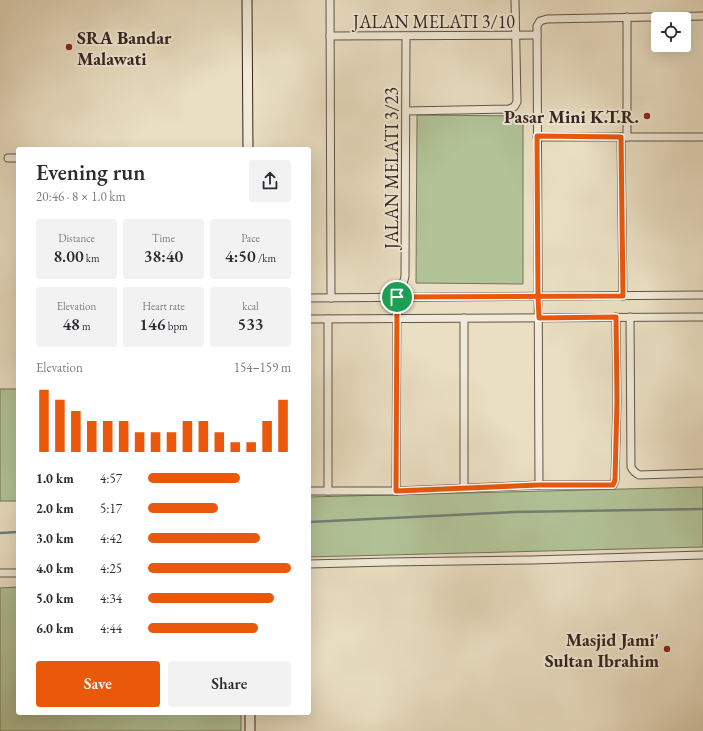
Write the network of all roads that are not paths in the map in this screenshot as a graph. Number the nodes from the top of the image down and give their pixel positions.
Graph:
1 (247, 0) edge
2 (330, 0) edge
3 (515, 0) edge
4 (703, 16) edge
5 (627, 17) junction
6 (537, 35) junction
7 (330, 36) junction
8 (515, 36) junction
9 (406, 37) junction
10 (406, 110) junction
11 (537, 136) junction
12 (624, 137) junction
13 (703, 137) edge
14 (248, 147) edge
15 (8, 158) dead end
16 (16, 158) edge
17 (703, 295) edge
18 (538, 296) junction
19 (623, 296) junction
20 (397, 297) junction
21 (311, 298) edge
22 (331, 298) junction
23 (616, 317) junction
24 (630, 317) junction
25 (703, 317) edge
26 (397, 318) junction
27 (464, 318) junction
28 (539, 318) junction
29 (311, 319) edge
30 (328, 319) junction
31 (703, 473) edge
32 (539, 485) junction
33 (464, 488) junction
34 (311, 491) edge
35 (328, 491) junction
36 (396, 491) junction
37 (703, 555) edge
38 (311, 564) edge
39 (0, 573) edge
40 (16, 573) edge
41 (250, 715) edge
42 (250, 731) edge

1 - 14 street
2 - 7 street
3 - 8 street
4 - 5 street
5 - 6 street
5 - 12 street
6 - 8 street, JALAN MELATI 3/10
6 - 11 street
7 - 9 street, JALAN MELATI 3/10
7 - 22 street
8 - 9 street, JALAN MELATI 3/10
8 - 10 street
9 - 10 street, JALAN MELATI 3/23
10 - 20 street, JALAN MELATI 3/23
11 - 12 street
11 - 18 street
12 - 13 street
12 - 19 street
15 - 16 street
17 - 19 street
18 - 19 street
18 - 20 street
18 - 28 street
20 - 22 street
20 - 26 street
21 - 22 street
23 - 24 street
23 - 28 street
23 - 32 street
24 - 25 street
24 - 31 street
26 - 27 street
26 - 30 street
26 - 36 street
27 - 28 street
27 - 33 street
28 - 32 street
29 - 30 street
30 - 35 street
32 - 33 street
33 - 36 street
34 - 35 street
35 - 36 street
37 - 38 street
39 - 40 street
41 - 42 street

